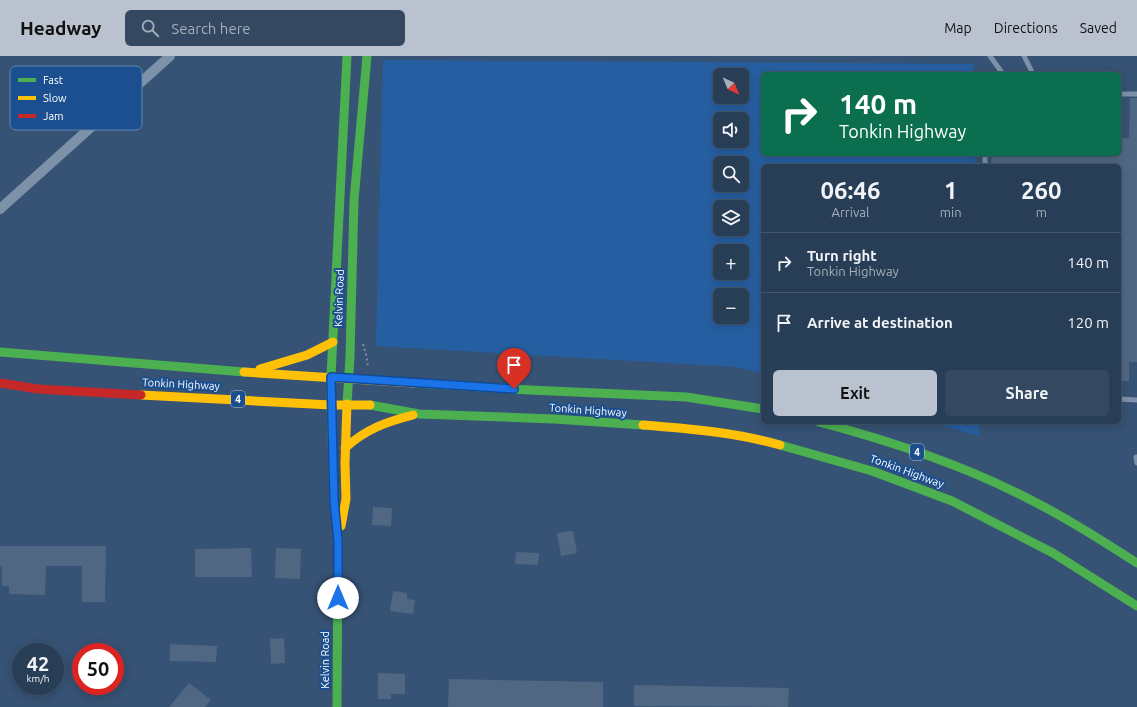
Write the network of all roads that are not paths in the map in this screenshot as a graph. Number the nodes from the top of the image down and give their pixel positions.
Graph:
1 (170, 56) edge
2 (347, 56) edge
3 (367, 56) edge
4 (990, 56) edge
5 (1024, 56) edge
6 (1002, 72) edge
7 (1032, 72) edge
8 (142, 81) edge
9 (1121, 94) edge
10 (1137, 94) edge
11 (88, 130) edge
12 (0, 209) edge
13 (333, 342) junction
14 (0, 352) edge
15 (248, 372) junction
16 (331, 377) junction
17 (349, 378) junction
18 (0, 383) edge
19 (1121, 399) edge
20 (1137, 400) edge
21 (347, 404) junction
22 (331, 405) junction
23 (761, 409) edge
24 (418, 414) junction
25 (827, 424) edge
26 (345, 448) junction
27 (1137, 457) edge
28 (1137, 463) edge
29 (338, 541) junction
30 (1137, 563) edge
31 (1137, 606) edge
32 (337, 707) edge

1 - 8 street
2 - 13 main road, Kelvin Road
3 - 17 main road, Kelvin Road
4 - 6 lane
5 - 7 lane
9 - 10 lane
11 - 12 street
13 - 15 main road
13 - 16 main road, Kelvin Road
14 - 15 main road, Tonkin Highway
15 - 16 main road, Tonkin Highway
16 - 17 main road, Tonkin Highway
16 - 22 main road, Kelvin Road
17 - 21 main road, Kelvin Road
17 - 23 main road, Tonkin Highway
18 - 22 main road, Tonkin Highway / 4
19 - 20 lane
21 - 22 main road, Tonkin Highway / 4
21 - 24 main road, Tonkin Highway / 4
21 - 26 main road, Kelvin Road
22 - 29 main road, Kelvin Road
24 - 26 main road
24 - 31 main road, Tonkin Highway / 4
25 - 30 main road, Tonkin Highway / 4
26 - 29 main road, Kelvin Road
27 - 28 lane
29 - 32 main road, Kelvin Road

